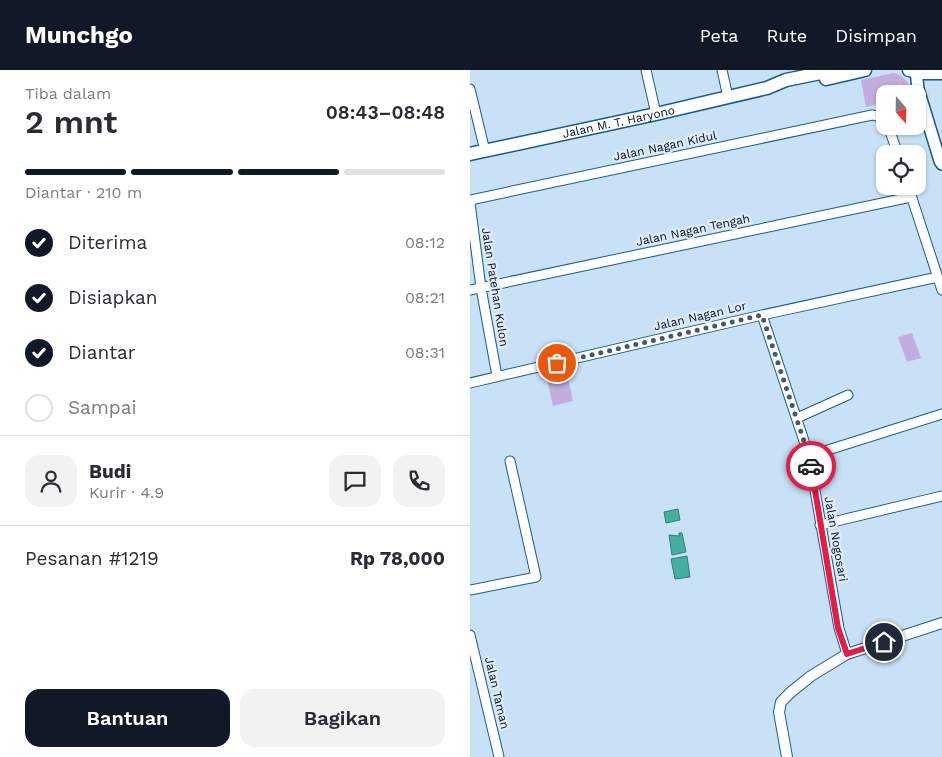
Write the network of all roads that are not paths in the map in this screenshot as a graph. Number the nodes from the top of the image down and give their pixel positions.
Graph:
1 (646, 70) edge
2 (722, 70) edge
3 (835, 70) edge
4 (865, 70) edge
5 (918, 71) edge
6 (942, 72) edge
7 (785, 75) edge
8 (767, 88) junction
9 (470, 89) edge
10 (728, 97) junction
11 (656, 114) junction
12 (876, 116) edge
13 (942, 149) edge
14 (484, 151) junction
15 (470, 154) edge
16 (942, 164) edge
17 (911, 196) joint
18 (470, 202) edge
19 (938, 277) junction
20 (481, 288) junction
21 (470, 290) edge
22 (942, 290) edge
23 (762, 315) junction
24 (497, 376) junction
25 (470, 383) edge
26 (848, 395) dead end
27 (942, 414) edge
28 (797, 418) junction
29 (809, 456) junction
30 (510, 461) dead end
31 (942, 496) edge
32 (820, 525) junction
33 (470, 590) edge
34 (942, 623) edge
35 (470, 635) edge
36 (847, 654) junction
37 (499, 757) edge
38 (787, 757) edge

1 - 11 street
2 - 10 street
3 - 7 main road, Jalan M. T. Haryono
4 - 8 main road, Jalan M. T. Haryono
5 - 6 main road
5 - 13 main road
5 - 16 main road
7 - 8 main road, Jalan M. T. Haryono
8 - 10 main road, Jalan M. T. Haryono
9 - 14 street
10 - 11 main road, Jalan M. T. Haryono
11 - 14 main road, Jalan M. T. Haryono
12 - 18 street, Jalan Nagan Kidul
14 - 15 main road, Jalan M. T. Haryono
17 - 19 street
17 - 20 street, Jalan Nagan Tengah
18 - 20 street, Jalan Patehan Kulon
19 - 22 street
19 - 23 street, Jalan Nagan Lor
20 - 21 street, Jalan Nagan Tengah
20 - 24 street, Jalan Patehan Kulon
23 - 24 street, Jalan Nagan Lor
23 - 28 street, Jalan Nogosari
24 - 25 street, Jalan Nagan Lor
26 - 28 street
27 - 29 street
28 - 29 street, Jalan Nogosari
29 - 32 street, Jalan Nogosari
30 - 33 street
31 - 32 street
32 - 36 street, Jalan Nogosari
34 - 36 street
35 - 37 street, Jalan Taman
36 - 38 street

